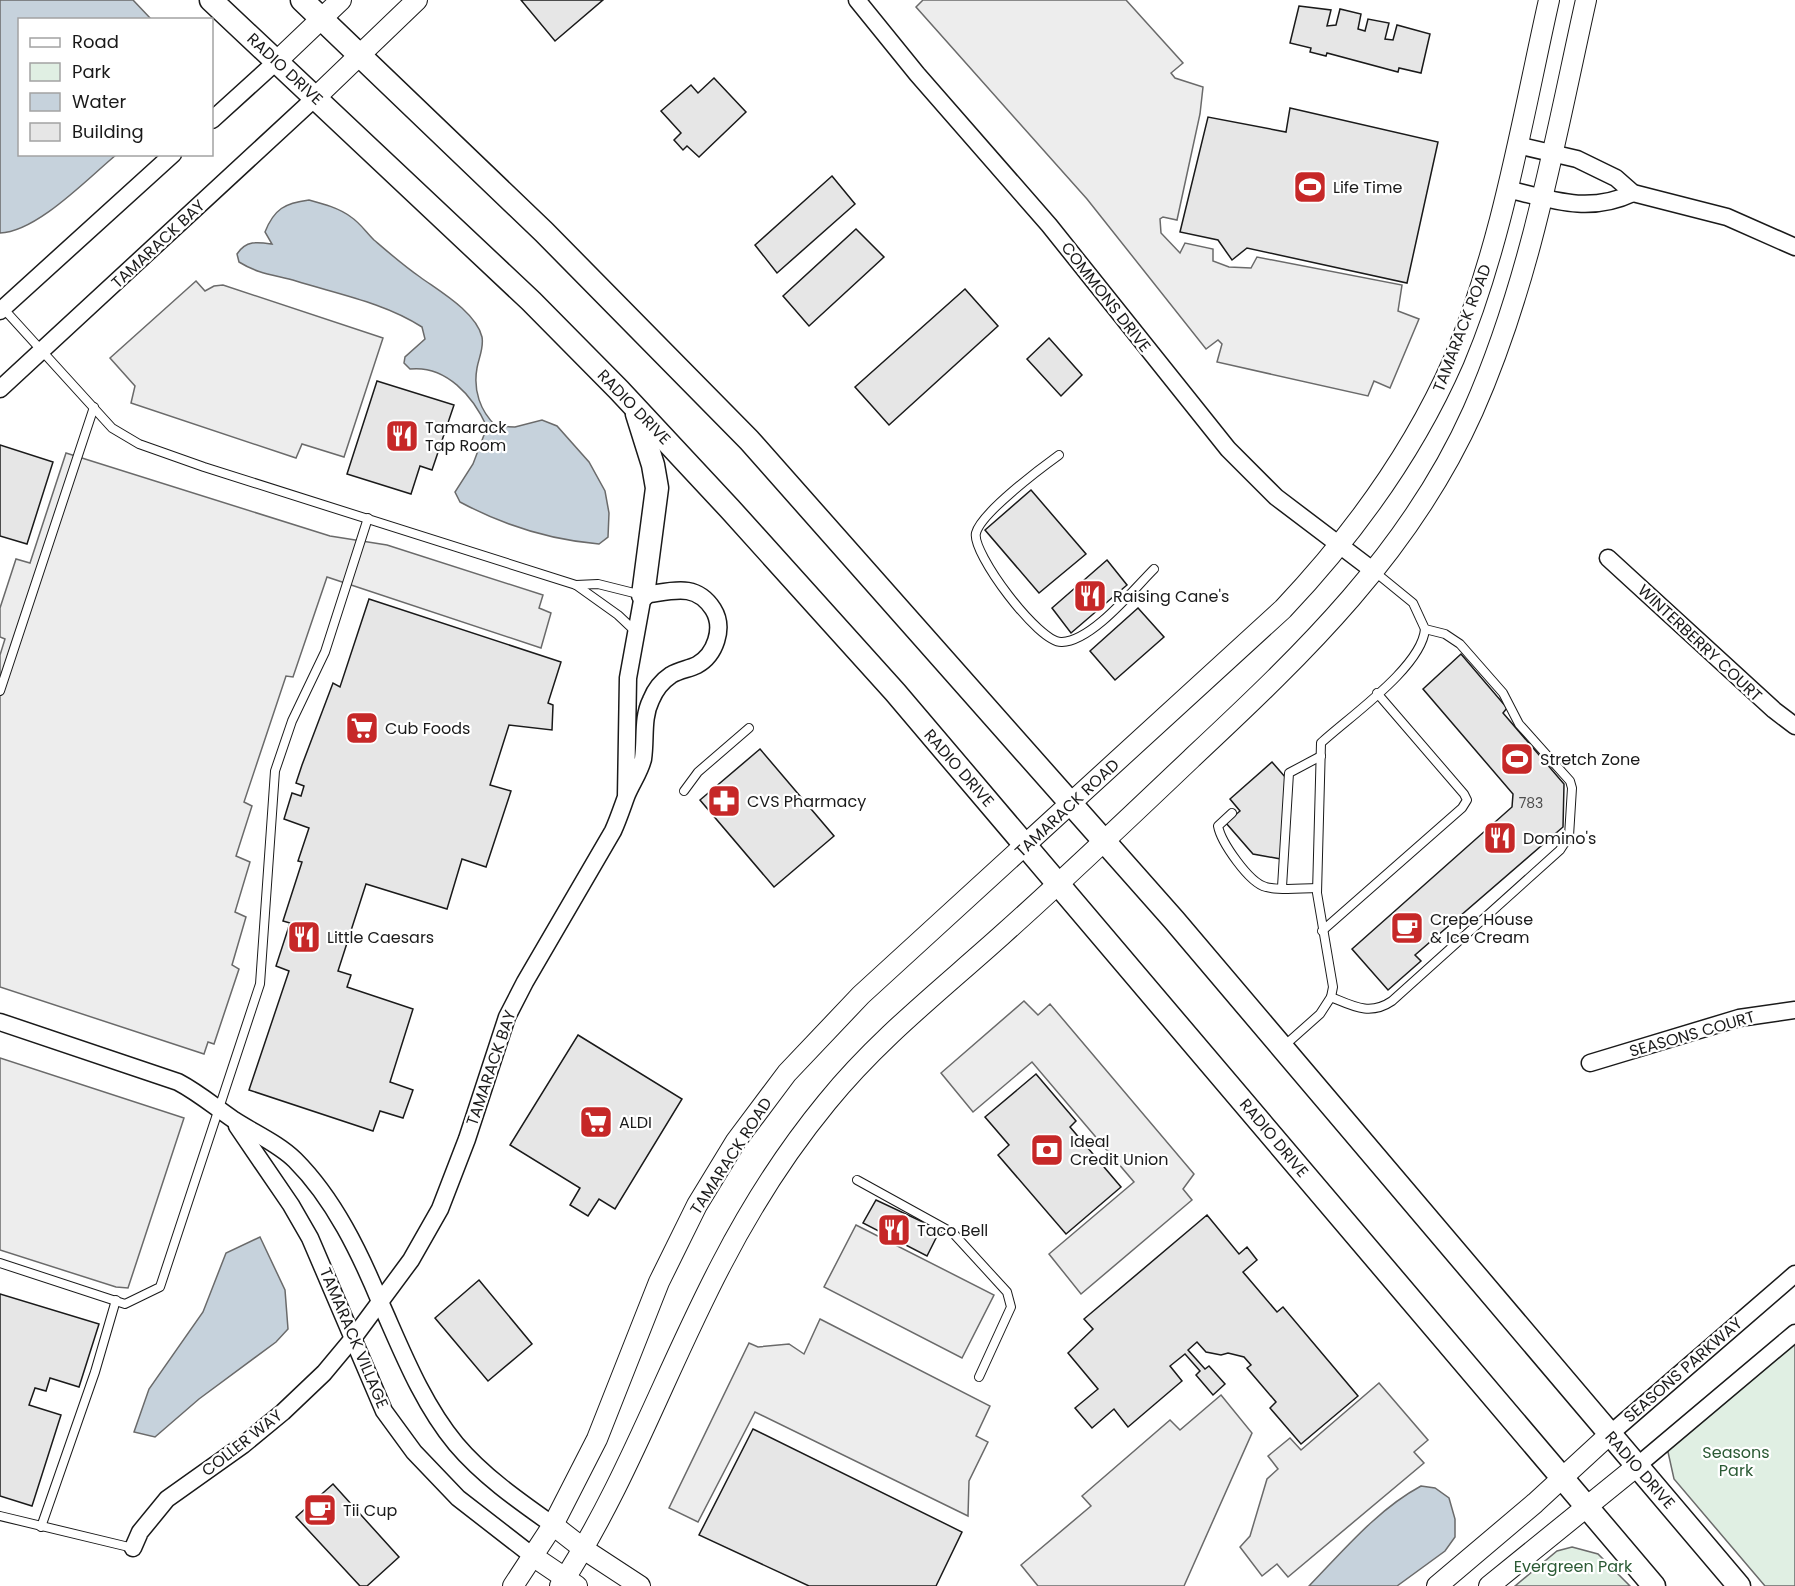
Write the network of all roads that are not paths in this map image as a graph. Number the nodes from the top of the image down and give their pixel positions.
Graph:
1 (211, 0) edge
2 (302, 0) edge
3 (341, 0) edge
4 (417, 0) edge
5 (857, 0) edge
6 (1549, 0) edge
7 (1586, 0) edge
8 (321, 18) junction
9 (359, 54) junction
10 (276, 61) junction
11 (316, 97) junction
12 (213, 119) edge
13 (1517, 145) junction
14 (1552, 153) junction
15 (171, 156) edge
16 (1507, 189) junction
17 (1633, 193) junction
18 (1543, 198) junction
19 (1795, 247) edge
20 (1, 308) edge
21 (42, 351) junction
22 (0, 389) edge
23 (634, 406) junction
24 (94, 407) junction
25 (1059, 455) dead end
26 (368, 518) junction
27 (1340, 545) junction
28 (1608, 558) dead end
29 (1154, 569) dead end
30 (1375, 572) junction
31 (576, 585) junction
32 (643, 595) junction
33 (1425, 629) junction
34 (636, 632) junction
35 (2, 680) edge
36 (0, 691) edge
37 (1377, 693) junction
38 (1795, 726) edge
39 (749, 728) dead end
40 (1321, 756) junction
41 (684, 791) dead end
42 (626, 797) junction
43 (1072, 804) junction
44 (1232, 813) dead end
45 (1104, 840) junction
46 (1026, 846) junction
47 (1058, 884) junction
48 (1282, 887) junction
49 (1317, 888) junction
50 (1322, 931) junction
51 (1331, 997) junction
52 (1795, 1010) edge
53 (0, 1022) edge
54 (1282, 1048) junction
55 (1590, 1064) dead end
56 (218, 1106) junction
57 (231, 1118) junction
58 (857, 1180) dead end
59 (0, 1263) edge
60 (1795, 1274) edge
61 (116, 1300) junction
62 (380, 1301) junction
63 (1795, 1333) edge
64 (354, 1337) junction
65 (979, 1377) dead end
66 (1610, 1434) junction
67 (1637, 1466) junction
68 (1562, 1478) junction
69 (1586, 1506) junction
70 (0, 1516) edge
71 (553, 1525) junction
72 (41, 1527) junction
73 (133, 1548) joint
74 (585, 1550) junction
75 (534, 1557) junction
76 (567, 1584) edge
77 (513, 1586) edge
78 (640, 1586) edge
79 (1437, 1586) edge
80 (1489, 1586) edge
81 (1654, 1586) edge
82 (1739, 1586) edge

1 - 10 main road, RADIO DRIVE
2 - 8 main road, RADIO DRIVE
3 - 8 street
4 - 9 street
5 - 27 street, COMMONS DRIVE
6 - 13 street, TAMARACK ROAD
7 - 14 street
8 - 9 main road, RADIO DRIVE
8 - 10 street
9 - 11 street
9 - 43 main road, RADIO DRIVE
10 - 11 main road, RADIO DRIVE
10 - 12 street
11 - 21 street, TAMARACK BAY
11 - 23 main road, RADIO DRIVE
13 - 14 street
13 - 16 street, TAMARACK ROAD
14 - 17 street
14 - 18 street
15 - 20 street
16 - 18 street
16 - 27 street, TAMARACK ROAD
17 - 18 street
17 - 19 street
18 - 30 street
20 - 21 lane
21 - 22 street, TAMARACK BAY
21 - 24 lane
23 - 32 main road
23 - 46 main road, RADIO DRIVE
24 - 26 lane
24 - 35 lane
25 - 29 lane
26 - 31 lane
26 - 56 lane
27 - 30 street, COMMONS DRIVE
27 - 43 street, TAMARACK ROAD
28 - 38 street, WINTERBERRY COURT
30 - 33 lane
30 - 45 street
31 - 32 lane
31 - 34 lane
32 - 34 street, TAMARACK BAY
32 - 42 street, TAMARACK BAY
33 - 37 lane
33 - 51 lane
34 - 42 street, TAMARACK BAY
35 - 36 lane
37 - 40 lane
37 - 50 lane
39 - 41 lane
40 - 48 lane
40 - 49 lane
42 - 62 street, TAMARACK BAY
43 - 45 main road, RADIO DRIVE
43 - 46 street, TAMARACK ROAD
44 - 48 lane
45 - 47 street
45 - 54 main road, RADIO DRIVE
46 - 47 main road, RADIO DRIVE
46 - 71 street, TAMARACK ROAD
47 - 68 main road, RADIO DRIVE
47 - 74 street
48 - 49 lane
49 - 50 lane
50 - 51 lane
51 - 54 lane
52 - 55 street, SEASONS COURT
53 - 56 street, TAMARACK VILLAGE
54 - 66 main road, RADIO DRIVE
56 - 57 street, TAMARACK VILLAGE
56 - 61 lane
57 - 62 street, TAMARACK VILLAGE
57 - 64 street, TAMARACK VILLAGE
58 - 65 lane
59 - 61 lane
60 - 66 street, SEASONS PARKWAY
61 - 72 lane
62 - 64 street, TAMARACK BAY
62 - 71 street, TAMARACK VILLAGE
63 - 67 street
64 - 73 street, COLLER WAY
64 - 75 street, TAMARACK VILLAGE
66 - 67 main road, RADIO DRIVE
66 - 68 street, SEASONS PARKWAY
67 - 69 street
67 - 82 main road, RADIO DRIVE
68 - 69 main road, RADIO DRIVE
68 - 79 street, SEASONS PARKWAY
69 - 80 street
69 - 81 main road, RADIO DRIVE
70 - 72 lane
71 - 74 street
71 - 75 street, TAMARACK ROAD
72 - 73 lane
74 - 76 street
74 - 78 street
75 - 76 street
75 - 77 street, TAMARACK ROAD

